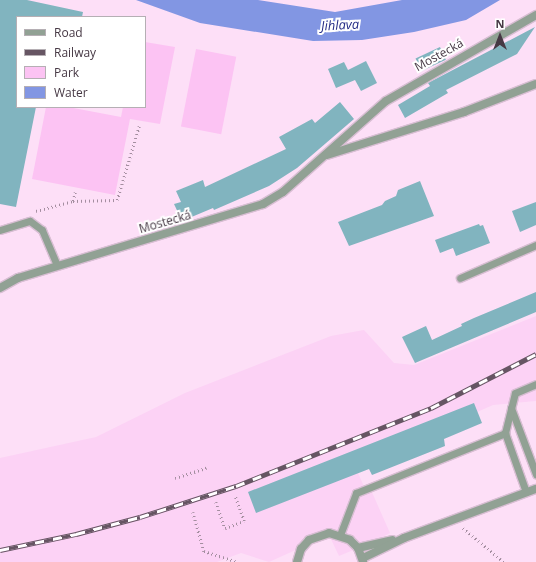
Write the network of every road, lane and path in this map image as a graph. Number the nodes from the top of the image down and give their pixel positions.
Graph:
1 (536, 15) edge
2 (536, 84) edge
3 (139, 126) dead end
4 (323, 156) junction
5 (75, 192) dead end
6 (0, 230) edge
7 (536, 246) edge
8 (57, 266) junction
9 (460, 278) dead end
10 (0, 288) edge
11 (536, 384) edge
12 (511, 408) junction
13 (505, 433) junction
14 (206, 468) dead end
15 (536, 474) edge
16 (175, 478) dead end
17 (536, 489) edge
18 (526, 492) junction
19 (235, 496) dead end
20 (216, 502) dead end
21 (193, 512) dead end
22 (453, 520) junction
23 (340, 535) junction
24 (404, 538) junction
25 (358, 548) junction
26 (363, 560) edge
27 (238, 562) edge
28 (297, 562) edge
29 (504, 562) edge

1 - 4 street, Mostecká
2 - 4 street, Mostecká
3 - 5 path
4 - 8 street, Mostecká
6 - 8 lane
7 - 9 lane
8 - 10 street, Mostecká
11 - 12 lane
12 - 13 lane
12 - 15 lane
13 - 18 lane
13 - 23 lane
14 - 16 path
17 - 18 street
18 - 22 street
19 - 20 path
21 - 27 path
22 - 24 street
22 - 29 path
23 - 25 street
23 - 28 street
24 - 25 street
24 - 26 street
25 - 26 street

